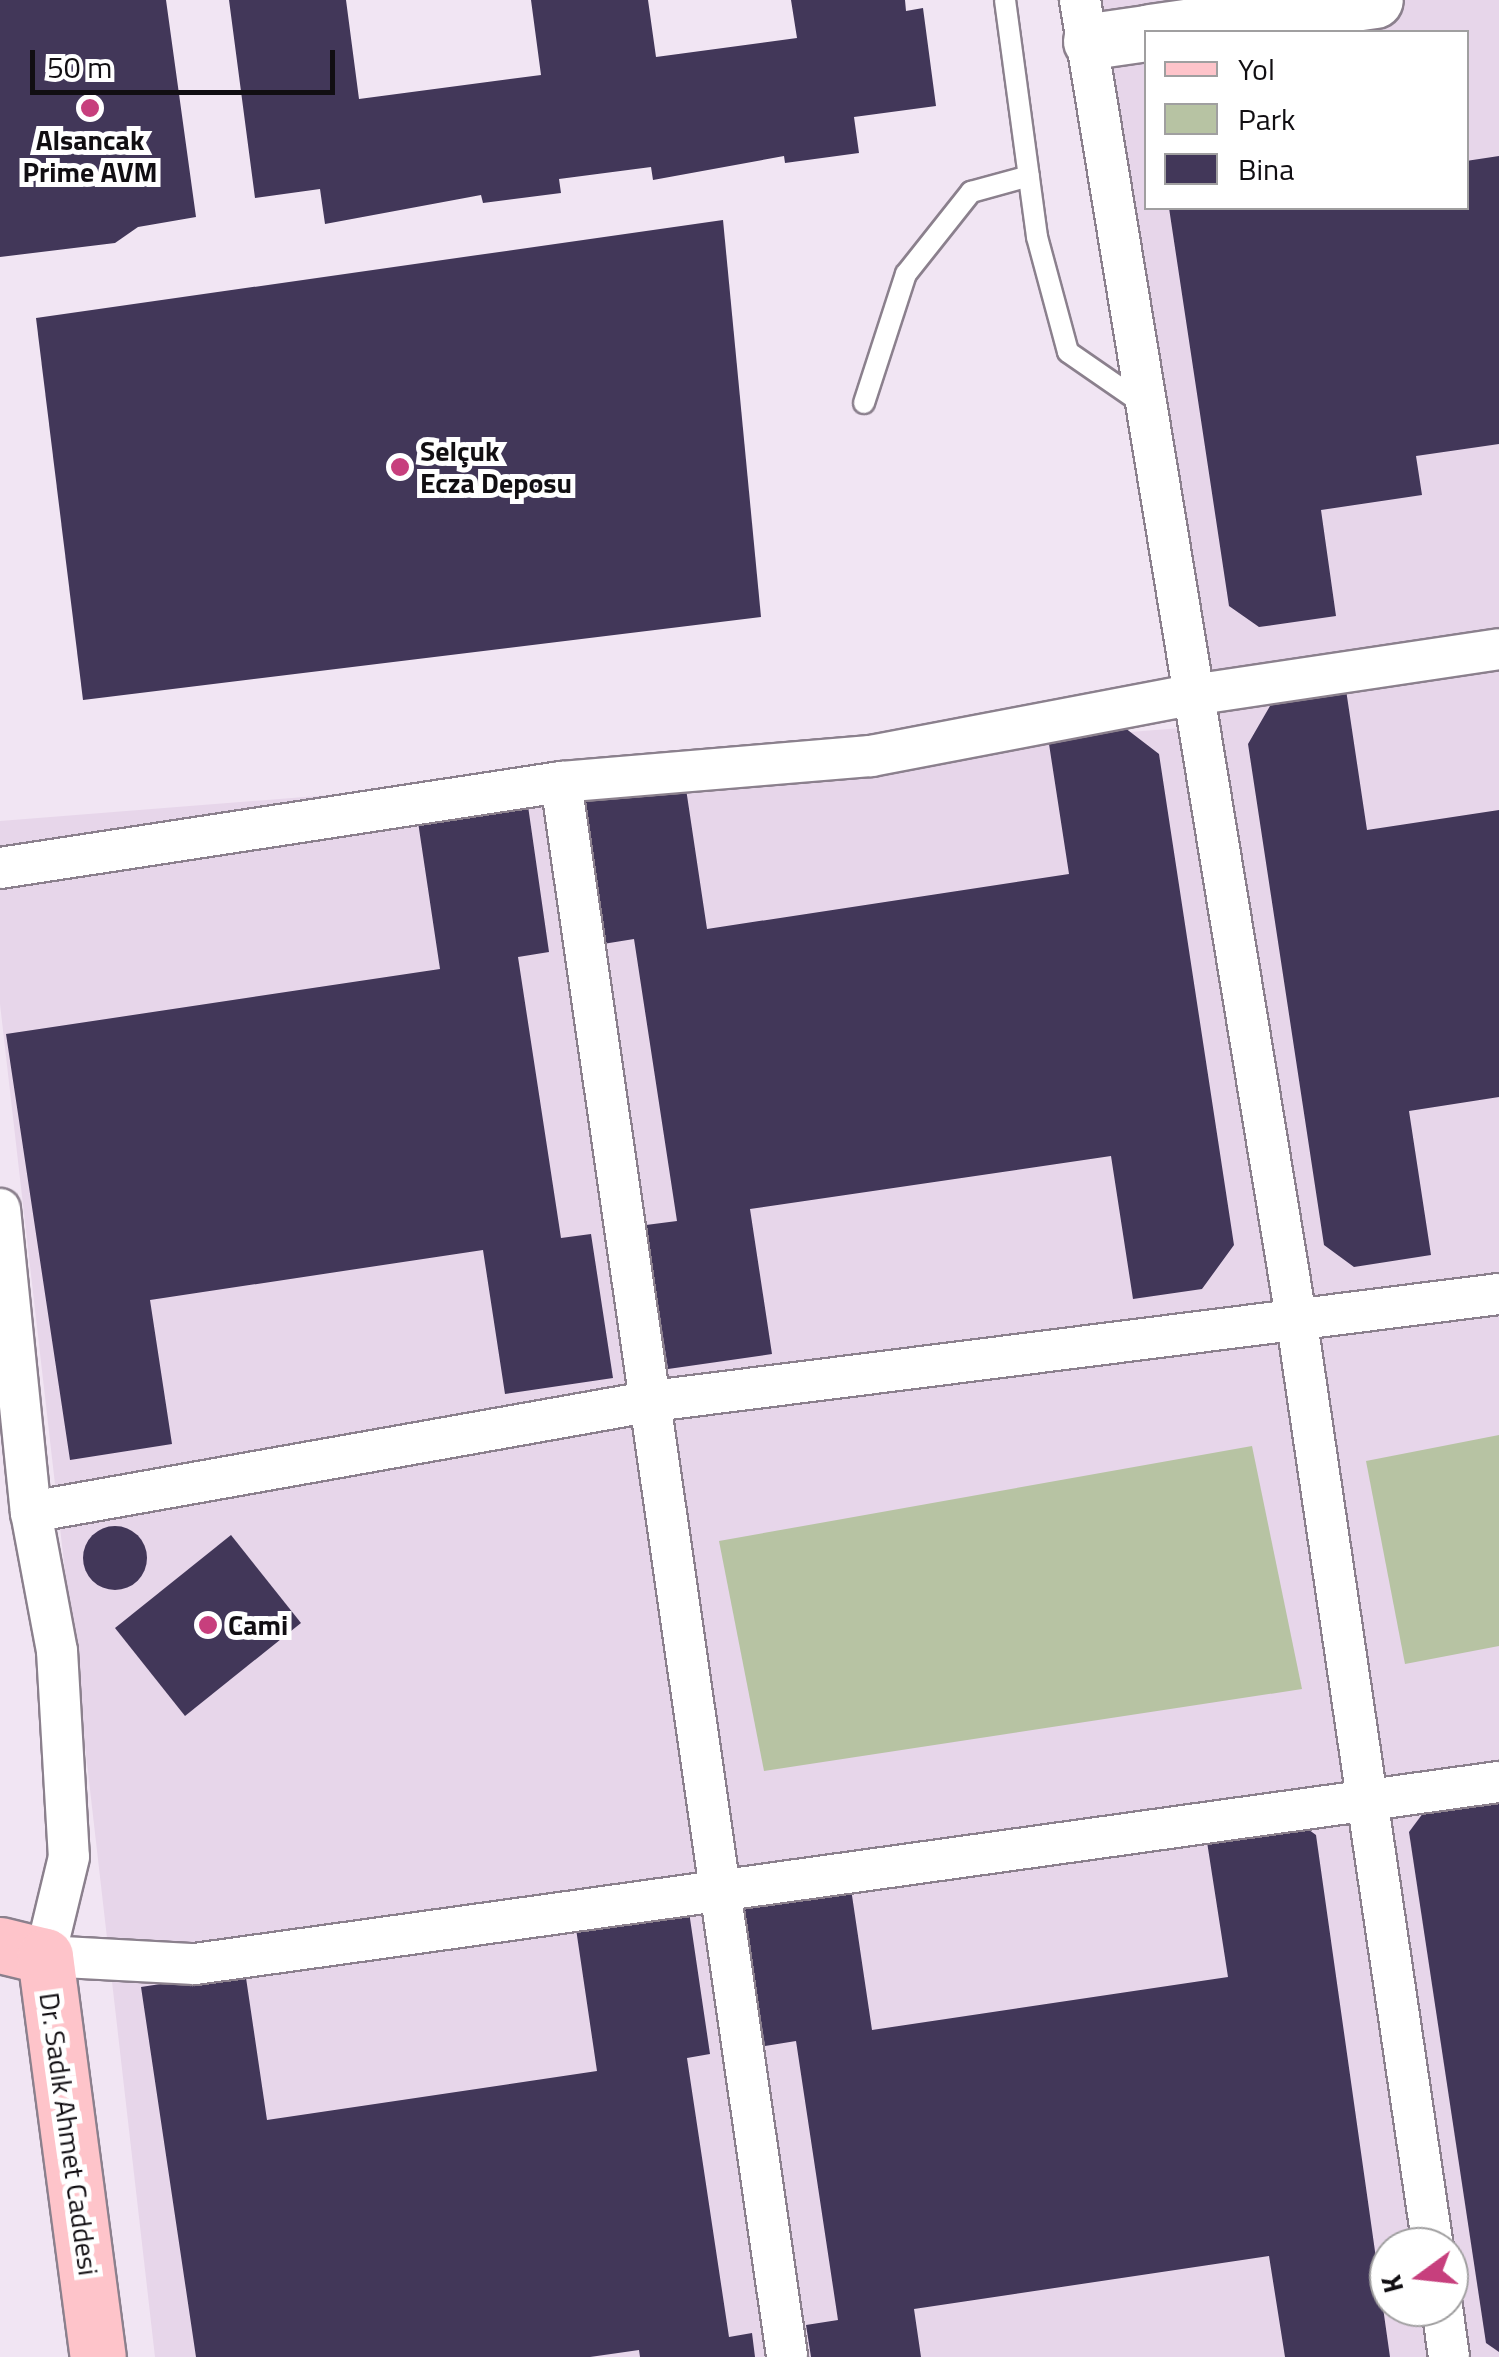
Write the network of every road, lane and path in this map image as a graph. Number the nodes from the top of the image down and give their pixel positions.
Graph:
1 (1005, 0) edge
2 (1374, 0) edge
3 (1086, 20) edge
4 (1169, 30) edge
5 (1144, 32) edge
6 (1028, 176) junction
7 (864, 403) dead end
8 (1148, 408) junction
9 (1499, 649) edge
10 (1192, 695) junction
11 (561, 782) junction
12 (0, 868) edge
13 (0, 1209) edge
14 (1499, 1294) edge
15 (1297, 1323) junction
16 (653, 1401) junction
17 (30, 1512) junction
18 (1499, 1782) edge
19 (1371, 1804) junction
20 (718, 1889) junction
21 (22, 1950) edge
22 (1430, 2227) edge
23 (1445, 2327) edge
24 (98, 2357) edge
25 (787, 2357) edge
26 (1449, 2357) edge

1 - 6 lane
2 - 4 street
3 - 5 street
3 - 8 street
6 - 7 lane
6 - 8 lane
8 - 10 street
9 - 10 street
10 - 11 street
10 - 15 street
11 - 12 street
11 - 16 street
13 - 17 street
14 - 15 street
15 - 16 street
15 - 19 street
16 - 17 street
16 - 20 street
17 - 21 street
18 - 19 street
19 - 20 street
19 - 22 street
20 - 21 street
20 - 25 street
21 - 24 main road, Dr. Sadık Ahmet Caddesi
23 - 26 street

